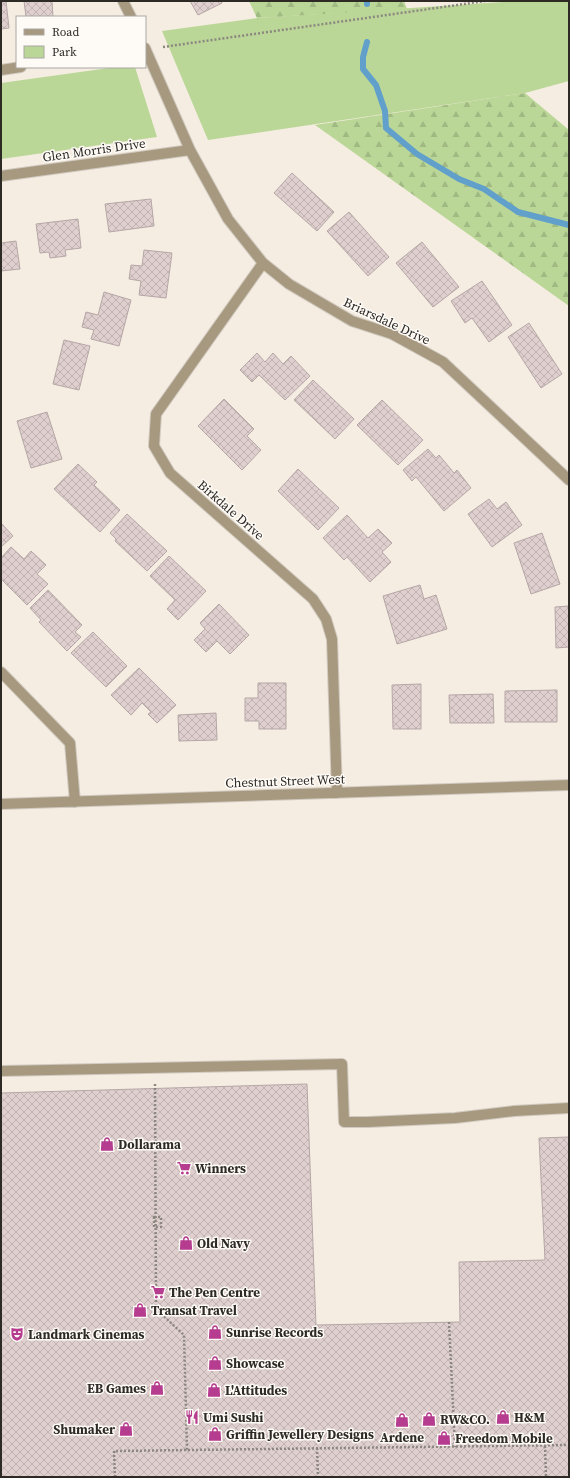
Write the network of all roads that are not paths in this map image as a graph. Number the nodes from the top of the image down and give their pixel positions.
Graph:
1 (123, 1) edge
2 (130, 16) edge
3 (146, 51) edge
4 (16, 68) edge
5 (1, 70) edge
6 (190, 150) junction
7 (1, 176) edge
8 (263, 262) junction
9 (569, 480) edge
10 (1, 672) edge
11 (569, 785) edge
12 (337, 793) junction
13 (75, 802) junction
14 (1, 804) edge
15 (1, 1070) edge
16 (569, 1108) edge

1 - 2 street
3 - 6 street, Briarsdale Drive
4 - 5 street
6 - 7 street, Glen Morris Drive
6 - 8 street, Briarsdale Drive
8 - 9 street, Briarsdale Drive
8 - 12 street, Birkdale Drive
10 - 13 street
11 - 12 street, Chestnut Street West
12 - 13 street, Chestnut Street West
13 - 14 street, Chestnut Street West
15 - 16 street

